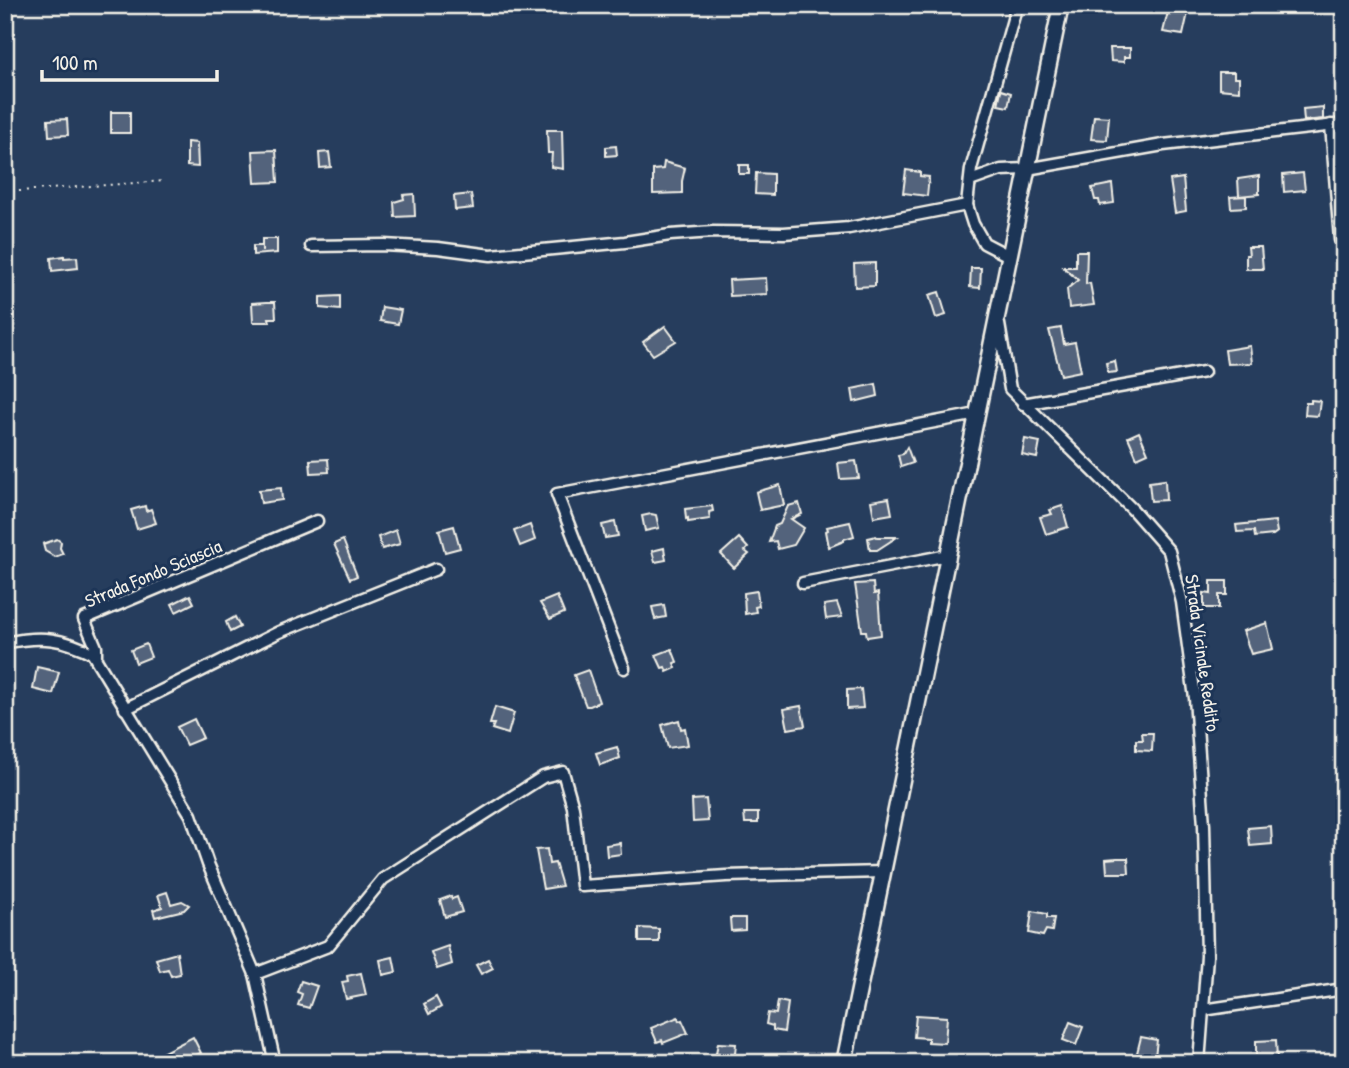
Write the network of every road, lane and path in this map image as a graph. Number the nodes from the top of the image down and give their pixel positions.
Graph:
1 (1017, 5) edge
2 (1061, 5) edge
3 (1344, 124) edge
4 (1331, 125) junction
5 (1027, 169) junction
6 (970, 180) junction
7 (165, 181) dead end
8 (5, 192) edge
9 (967, 205) junction
10 (1344, 240) edge
11 (311, 246) dead end
12 (1009, 257) junction
13 (997, 315) junction
14 (1204, 372) dead end
15 (1023, 404) junction
16 (977, 414) junction
17 (317, 521) dead end
18 (948, 555) junction
19 (436, 569) dead end
20 (803, 583) dead end
21 (5, 643) edge
22 (92, 653) junction
23 (624, 668) dead end
24 (125, 709) junction
25 (883, 872) junction
26 (255, 974) junction
27 (1344, 989) edge
28 (1203, 1010) junction
29 (275, 1063) edge
30 (844, 1063) edge
31 (1199, 1063) edge

1 - 6 street
2 - 5 main road
3 - 4 street
4 - 5 street
4 - 10 street
5 - 6 street
5 - 12 main road
6 - 9 street
7 - 8 path
9 - 11 street
9 - 12 street
12 - 13 main road
13 - 15 street, Strada Vicinale Reddito
13 - 16 main road
14 - 15 street
15 - 28 street, Strada Vicinale Reddito
16 - 18 main road
16 - 23 street
17 - 22 street, Strada Fondo Sciascia
18 - 20 street
18 - 25 main road
19 - 24 street
21 - 22 street
22 - 24 street
24 - 26 street
25 - 26 street
25 - 30 main road
26 - 29 street
27 - 28 street
28 - 31 street, Strada Vicinale Reddito

